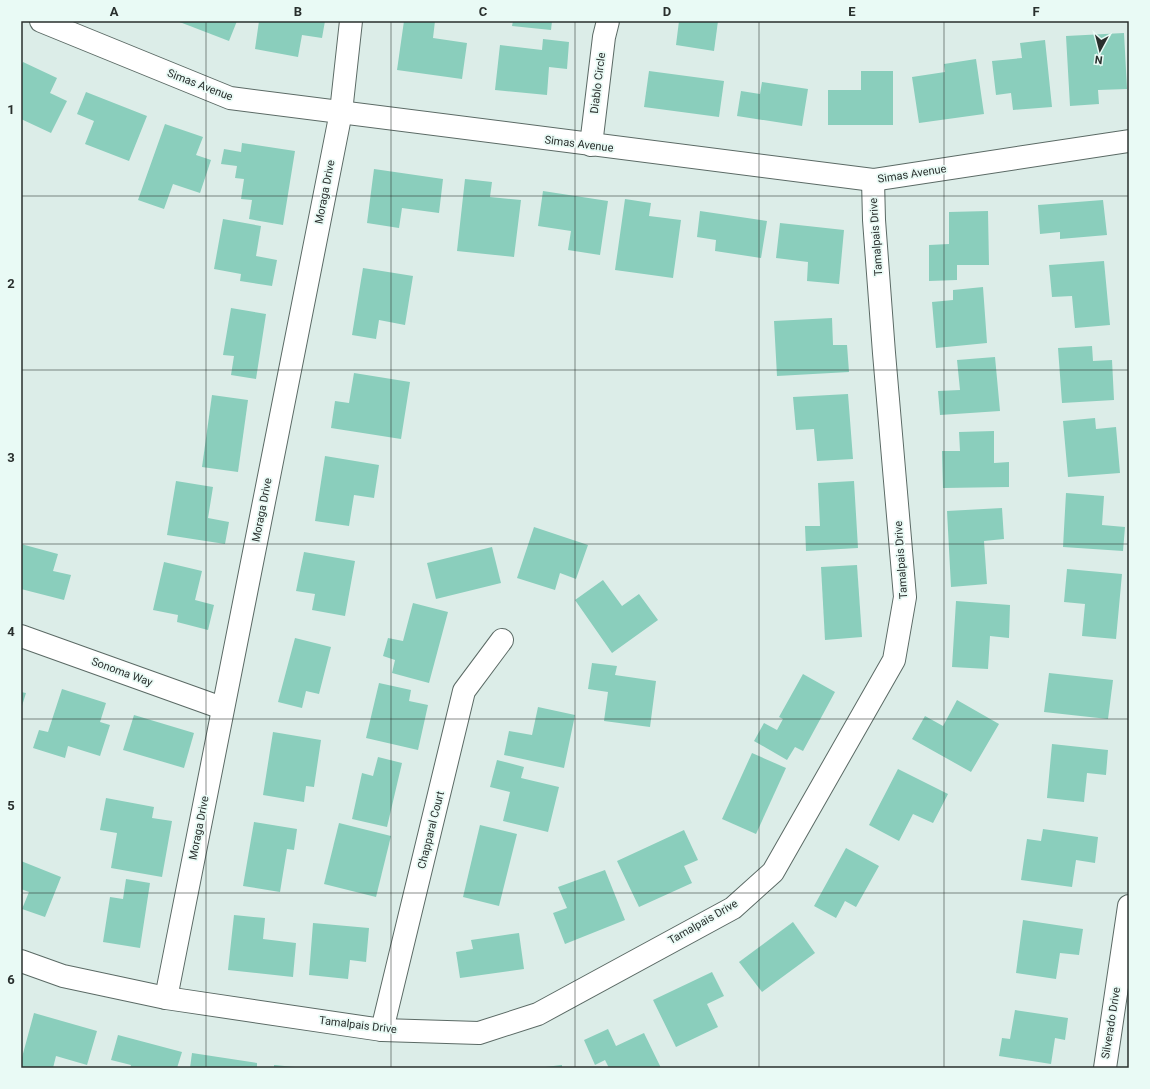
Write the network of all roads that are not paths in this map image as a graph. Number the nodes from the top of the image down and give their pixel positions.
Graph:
1 (41, 21) edge
2 (351, 21) edge
3 (608, 21) edge
4 (341, 112) junction
5 (1129, 141) edge
6 (591, 145) junction
7 (873, 180) junction
8 (21, 636) edge
9 (502, 640) dead end
10 (222, 708) junction
11 (1129, 906) edge
12 (21, 961) edge
13 (166, 998) junction
14 (382, 1030) junction
15 (1105, 1068) edge

1 - 4 street, Simas Avenue
2 - 4 street, Moraga Drive
3 - 6 street, Diablo Circle
4 - 6 street, Simas Avenue
4 - 10 street, Moraga Drive
5 - 7 street, Simas Avenue
6 - 7 street, Simas Avenue
7 - 14 street, Tamalpais Drive
8 - 10 street, Sonoma Way
9 - 14 street, Chapparal Court
10 - 13 street, Moraga Drive
11 - 15 street, Silverado Drive
12 - 13 street, Tamalpais Drive
13 - 14 street, Tamalpais Drive

